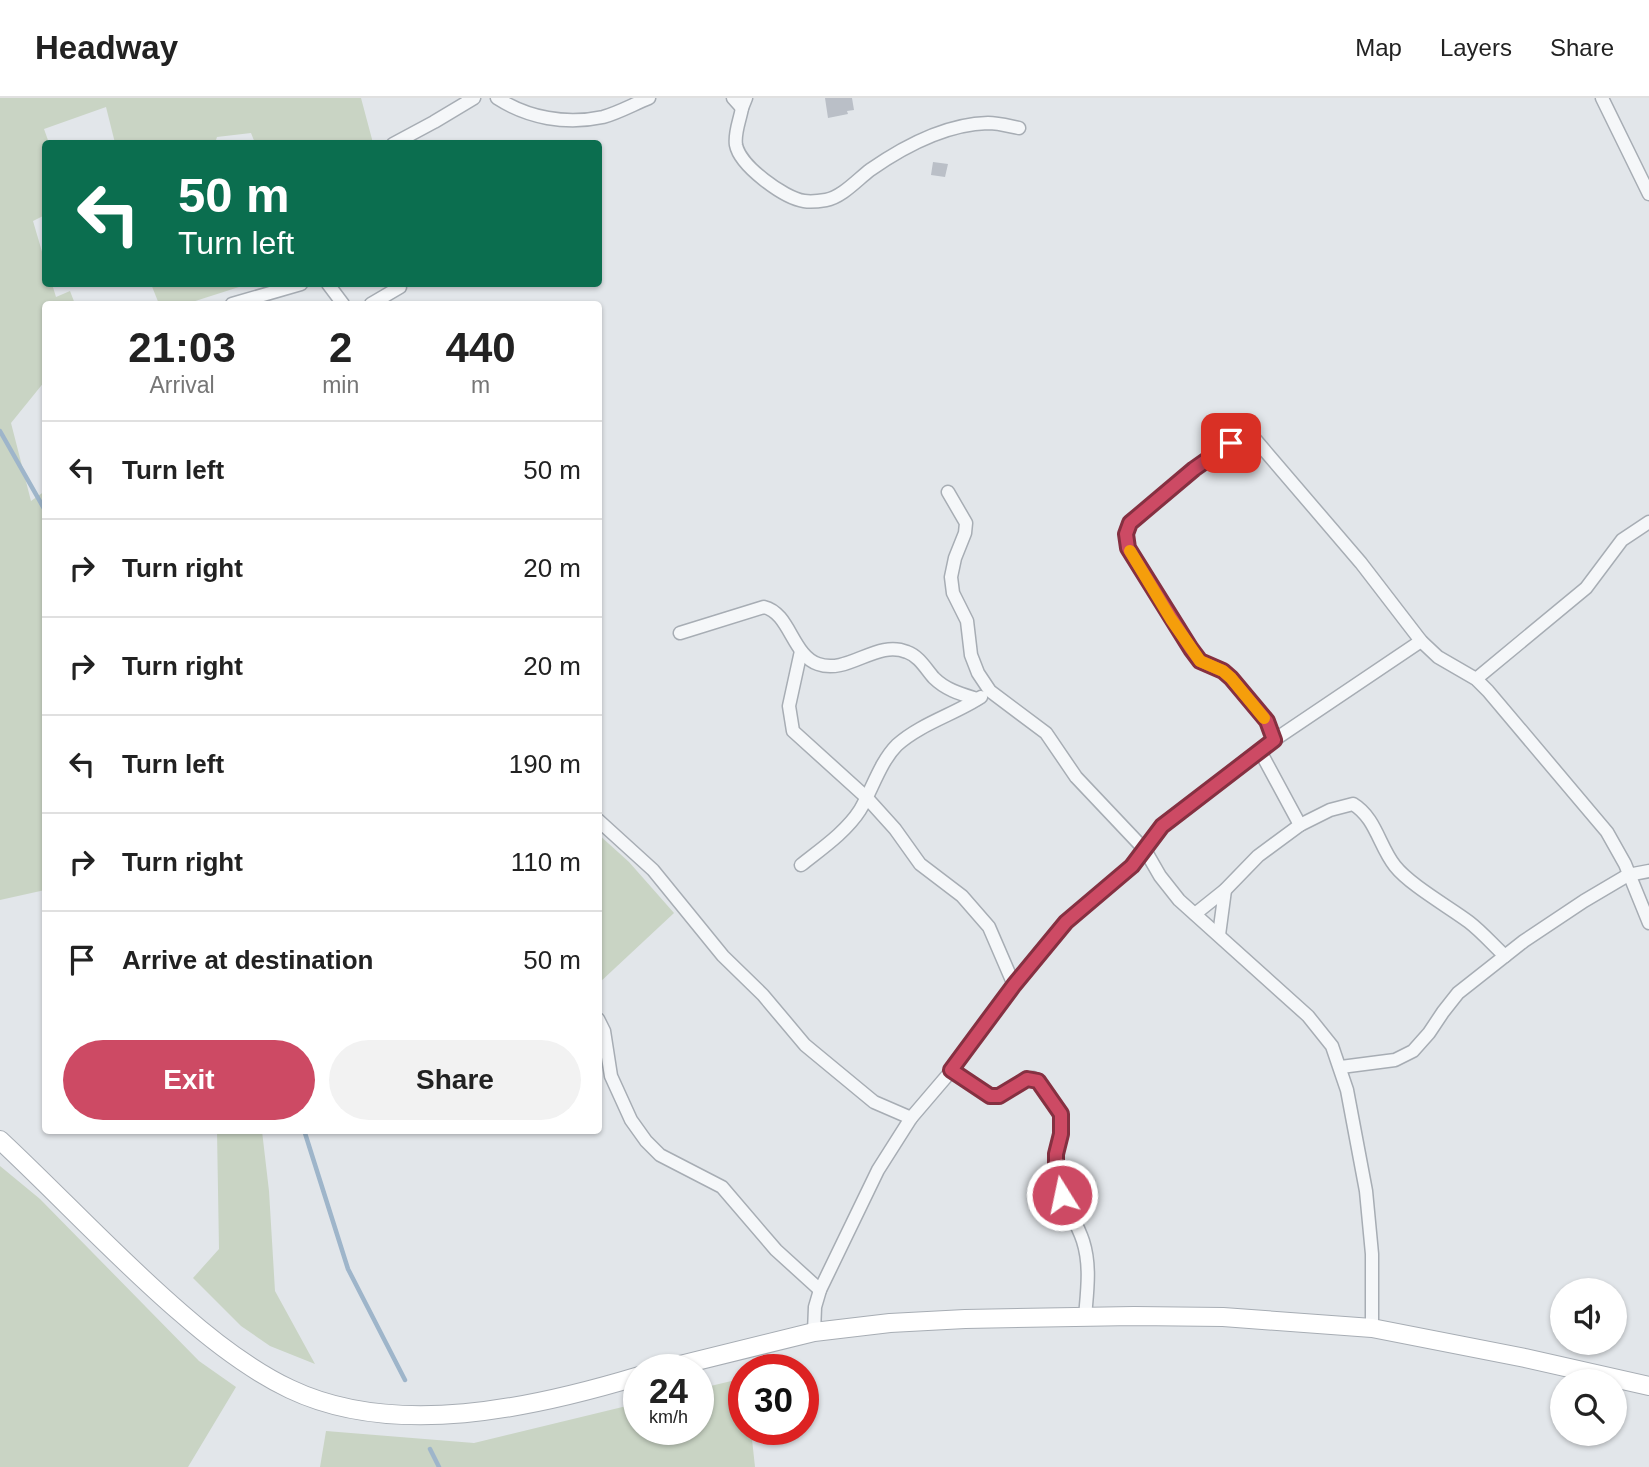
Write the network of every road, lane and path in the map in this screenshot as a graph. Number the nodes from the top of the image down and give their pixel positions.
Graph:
1 (474, 98) edge
2 (497, 98) edge
3 (649, 98) edge
4 (733, 98) edge
5 (1602, 98) edge
6 (744, 103) edge
7 (1019, 128) dead end
8 (400, 140) edge
9 (1649, 194) edge
10 (291, 287) edge
11 (400, 287) dead end
12 (242, 301) edge
13 (376, 301) edge
14 (948, 492) dead end
15 (1649, 523) edge
16 (680, 633) dead end
17 (1421, 641) junction
18 (801, 651) junction
19 (1476, 679) junction
20 (990, 691) junction
21 (977, 699) junction
22 (1274, 740) junction
23 (1260, 751) junction
24 (867, 798) junction
25 (602, 824) edge
26 (1300, 825) junction
27 (1145, 850) junction
28 (801, 865) dead end
29 (1649, 871) edge
30 (1628, 875) junction
31 (1225, 890) junction
32 (1195, 914) junction
33 (1649, 923) edge
34 (1219, 934) junction
35 (1505, 956) junction
36 (1014, 985) junction
37 (602, 1027) edge
38 (1340, 1067) junction
39 (951, 1070) junction
40 (605, 1074) edge
41 (911, 1118) junction
42 (0, 1140) edge
43 (820, 1290) junction
44 (1085, 1317) junction
45 (1372, 1328) junction
46 (814, 1332) junction
47 (714, 1357) edge
48 (623, 1381) edge
49 (1649, 1386) edge

1 - 8 street
2 - 3 street
4 - 6 street
5 - 9 street
6 - 7 street
10 - 12 street
11 - 13 street
14 - 20 street
15 - 19 street
16 - 18 street
17 - 19 street
17 - 22 street
17 - 22 street
18 - 21 street
18 - 24 street
19 - 30 street
20 - 21 street
20 - 27 street
21 - 24 street
22 - 23 street
23 - 26 street
23 - 27 street
24 - 28 street
24 - 36 street
25 - 41 street
26 - 31 street
26 - 35 street
27 - 32 street
27 - 36 street
29 - 30 street
30 - 33 street
30 - 35 street
31 - 32 street
31 - 34 street
32 - 34 street
34 - 38 street
35 - 38 street
36 - 39 street
37 - 40 street
38 - 45 street
39 - 41 street
39 - 44 street
40 - 43 street
41 - 43 street
42 - 48 street
43 - 46 street
44 - 45 street
44 - 46 street
45 - 49 street
46 - 47 street

